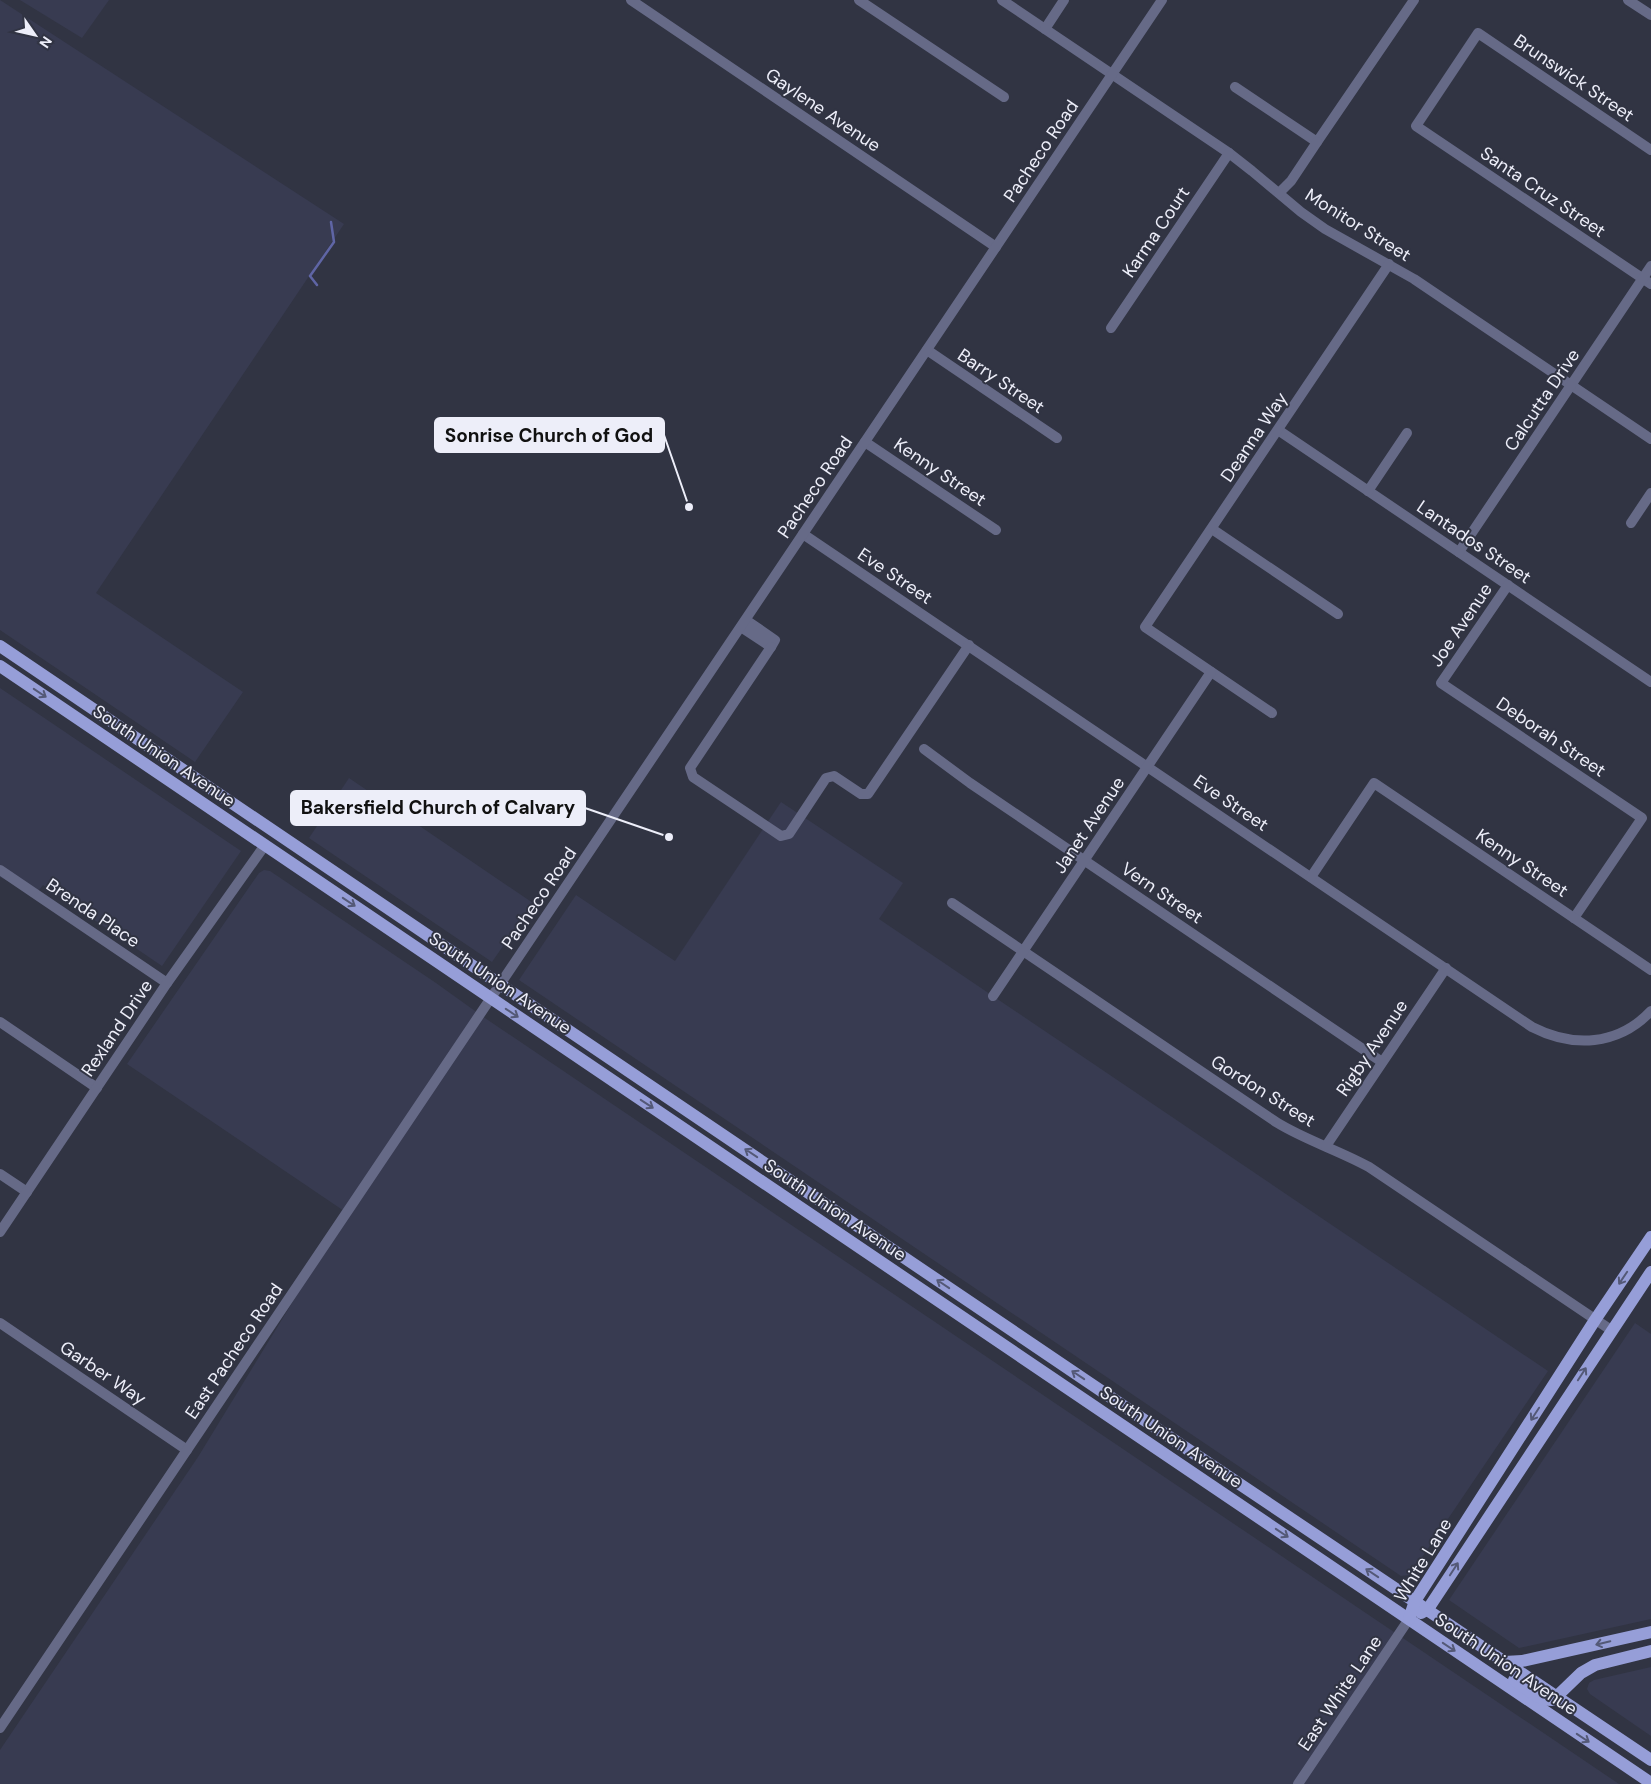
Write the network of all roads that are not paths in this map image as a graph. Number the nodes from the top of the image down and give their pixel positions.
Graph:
1 (631, 0) edge
2 (859, 0) edge
3 (1002, 0) edge
4 (1064, 0) edge
5 (1162, 0) edge
6 (1414, 0) edge
7 (1628, 0) edge
8 (1651, 15) edge
9 (1045, 29) junction
10 (1478, 33) joint
11 (1112, 75) junction
12 (1235, 87) dead end
13 (1004, 97) dead end
14 (1317, 142) junction
15 (1651, 150) edge
16 (1228, 153) junction
17 (1279, 193) junction
18 (996, 247) junction
19 (1389, 264) junction
20 (1651, 266) edge
21 (1647, 282) edge
22 (1111, 328) dead end
23 (927, 350) junction
24 (1571, 385) junction
25 (1278, 430) junction
26 (1407, 433) dead end
27 (1057, 438) dead end
28 (1651, 439) edge
29 (865, 442) junction
30 (1368, 491) junction
31 (1651, 492) edge
32 (1631, 523) dead end
33 (1212, 528) junction
34 (996, 530) dead end
35 (804, 534) junction
36 (1459, 552) junction
37 (1508, 585) junction
38 (1338, 614) dead end
39 (743, 624) junction
40 (0, 646) edge
41 (968, 646) junction
42 (0, 652) edge
43 (18, 658) junction
44 (0, 666) edge
45 (1211, 672) junction
46 (1651, 682) edge
47 (1441, 683) joint
48 (1272, 713) dead end
49 (924, 749) dead end
50 (1148, 766) junction
51 (177, 786) junction
52 (280, 835) junction
53 (265, 846) junction
54 (1084, 860) junction
55 (0, 870) edge
56 (1311, 877) junction
57 (367, 894) junction
58 (952, 903) dead end
59 (1574, 918) junction
60 (1023, 951) junction
61 (1446, 968) junction
62 (1651, 970) edge
63 (167, 983) junction
64 (496, 992) junction
65 (993, 996) dead end
66 (1651, 1011) edge
67 (0, 1022) edge
68 (1382, 1062) junction
69 (97, 1088) junction
70 (1326, 1146) junction
71 (0, 1174) edge
72 (27, 1192) junction
73 (834, 1230) junction
74 (0, 1232) edge
75 (1651, 1237) edge
76 (913, 1263) junction
77 (1651, 1272) edge
78 (958, 1314) junction
79 (1595, 1320) junction
80 (0, 1323) edge
81 (1611, 1330) junction
82 (1039, 1348) junction
83 (1081, 1397) junction
84 (1162, 1432) junction
85 (187, 1450) junction
86 (1206, 1482) junction
87 (1288, 1517) junction
88 (1415, 1601) junction
89 (1428, 1609) junction
90 (1409, 1619) junction
91 (1651, 1632) edge
92 (1651, 1651) edge
93 (1505, 1662) junction
94 (1473, 1663) junction
95 (1558, 1697) junction
96 (0, 1728) edge
97 (1651, 1760) edge
98 (1651, 1783) edge
99 (1298, 1784) edge

1 - 18 street, Gaylene Avenue
2 - 13 street
3 - 9 street, Monitor Street
4 - 9 street
5 - 11 street, Pacheco Road
6 - 14 street
7 - 8 street
9 - 11 street, Monitor Street
10 - 15 street, Brunswick Street
10 - 21 street, Santa Cruz Street
11 - 16 street, Monitor Street
11 - 18 street, Pacheco Road
12 - 14 street
14 - 17 street
16 - 17 street, Monitor Street
16 - 22 street, Karma Court
17 - 19 street, Monitor Street
18 - 23 street, Pacheco Road
19 - 24 street, Monitor Street
19 - 25 street, Deanna Way
20 - 21 street, Calcutta Drive
21 - 24 street, Calcutta Drive
23 - 27 street, Barry Street
23 - 29 street, Pacheco Road
24 - 28 street, Monitor Street
24 - 36 street, Calcutta Drive
25 - 30 street, Lantados Street
25 - 33 street, Deanna Way
26 - 30 street
29 - 34 street, Kenny Street
29 - 35 street, Pacheco Road
30 - 36 street, Lantados Street
31 - 32 street
33 - 38 street
33 - 45 street, Deanna Way
35 - 39 street, Pacheco Road
35 - 41 street, Eve Street
36 - 37 street, Lantados Street
37 - 46 street, Lantados Street
37 - 47 street, Joe Avenue
39 - 41 street
39 - 64 street, Pacheco Road
40 - 43 main road, South Union Avenue
41 - 50 street, Eve Street
42 - 43 main road
43 - 52 main road, South Union Avenue
44 -> 51 main road, South Union Avenue
45 - 48 street
45 - 50 street, Janet Avenue
47 - 59 street, Deborah Street
49 - 54 street, Vern Street
50 - 54 street, Janet Avenue
50 - 56 street, Eve Street
51 - 52 main road
51 - 53 main road, South Union Avenue
52 - 57 main road, South Union Avenue
53 - 57 main road
53 - 63 street, Rexland Drive
53 -> 64 main road, South Union Avenue
54 - 60 street, Janet Avenue
54 - 68 street, Vern Street
55 - 63 street, Brenda Place
56 - 59 street, Kenny Street
56 - 61 street, Eve Street
57 - 64 main road, South Union Avenue
58 - 60 street, Gordon Street
59 - 62 street, Kenny Street
60 - 65 street, Janet Avenue
60 - 70 street, Gordon Street
61 - 66 street, Eve Street
61 - 68 street, Rigby Avenue
63 - 69 street, Rexland Drive
64 -> 73 main road, South Union Avenue
76 -> 64 main road, South Union Avenue
64 - 85 street, East Pacheco Road
67 - 69 street
68 - 70 street, Rigby Avenue
69 - 72 street, Rexland Drive
70 - 79 street, Gordon Street
71 - 72 street
72 - 74 street, Rexland Drive
73 - 76 main road
73 - 78 main road, South Union Avenue
75 -> 79 main road, White Lane
82 -> 76 main road, South Union Avenue
77 - 81 main road, White Lane
78 - 82 main road
78 - 83 main road, South Union Avenue
79 - 81 street, Gordon Street
79 -> 88 main road, White Lane
80 - 85 street, Garber Way
89 -> 81 main road, White Lane
84 -> 82 main road, South Union Avenue
83 - 84 main road
83 - 86 main road, South Union Avenue
84 - 87 main road, South Union Avenue
85 - 96 street, East Pacheco Road
86 - 87 main road
86 -> 90 main road, South Union Avenue
88 -> 87 main road, South Union Avenue
88 - 89 main road, South Union Avenue
88 - 90 main road, White Lane
89 - 90 main road, White Lane
89 - 93 main road, South Union Avenue
90 -> 94 main road, South Union Avenue
90 - 99 street, East White Lane
91 -> 93 main road
92 - 95 main road
93 - 95 main road, South Union Avenue
94 - 95 main road
94 -> 98 main road, South Union Avenue
95 - 97 main road, South Union Avenue

